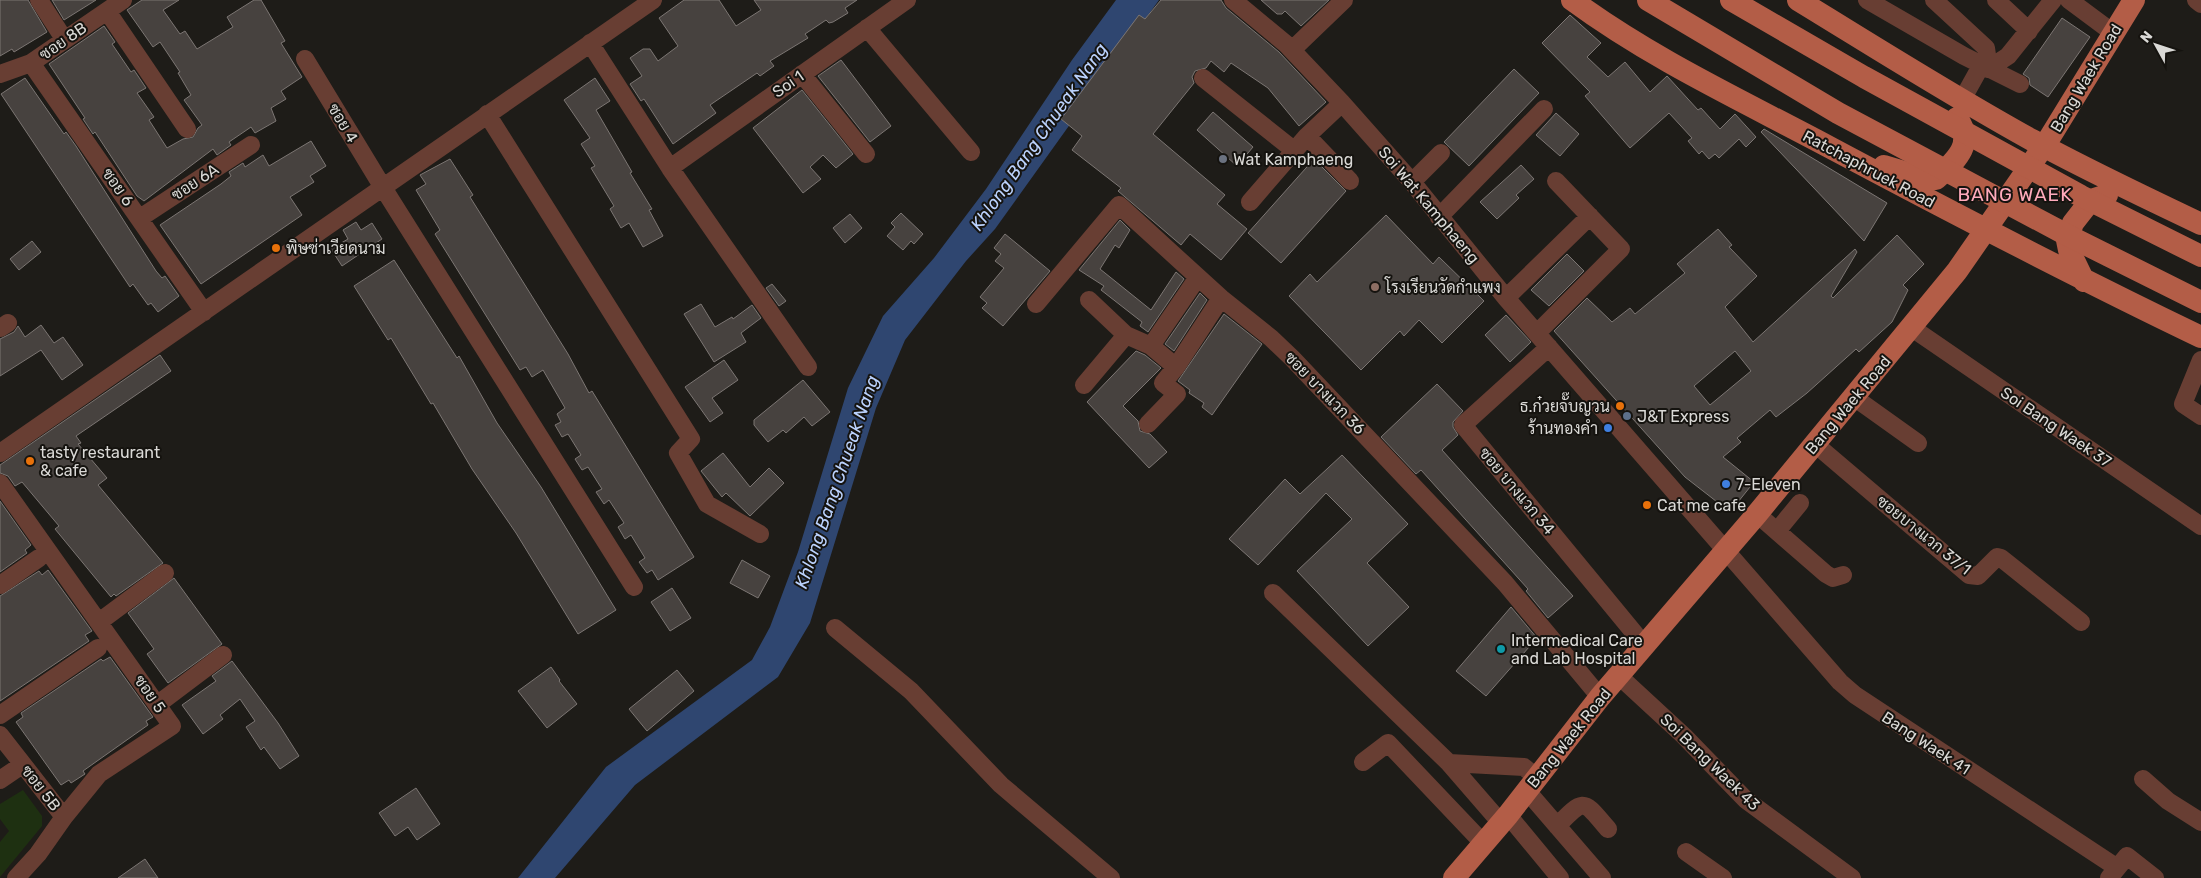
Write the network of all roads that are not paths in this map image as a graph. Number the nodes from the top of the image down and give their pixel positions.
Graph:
1 (39, 0) edge
2 (123, 0) edge
3 (652, 0) edge
4 (907, 0) edge
5 (1344, 0) edge
6 (1572, 0) edge
7 (1648, 0) edge
8 (1731, 0) edge
9 (1798, 0) edge
10 (1867, 0) edge
11 (1934, 0) edge
12 (1996, 0) edge
13 (2053, 0) edge
14 (2068, 0) edge
15 (2134, 0) edge
16 (2196, 0) edge
17 (1239, 2) edge
18 (2201, 4) edge
19 (107, 11) junction
20 (867, 28) junction
21 (2029, 31) junction
22 (2112, 32) junction
23 (64, 39) junction
24 (590, 43) junction
25 (1292, 50) junction
26 (1888, 55) junction
27 (305, 59) dead end
28 (31, 63) junction
29 (1984, 67) junction
30 (0, 74) edge
31 (802, 74) junction
32 (1203, 78) dead end
33 (2020, 84) dead end
34 (1962, 100) junction
35 (1342, 103) junction
36 (1544, 109) dead end
37 (487, 114) junction
38 (187, 129) dead end
39 (1308, 136) junction
40 (251, 145) dead end
41 (2044, 146) junction
42 (1831, 148) junction
43 (1295, 151) junction
44 (971, 152) dead end
45 (1441, 153) dead end
46 (866, 154) dead end
47 (670, 168) junction
48 (1350, 180) dead end
49 (1556, 181) dead end
50 (1412, 182) junction
51 (382, 186) junction
52 (2127, 190) junction
53 (1250, 202) dead end
54 (1590, 216) junction
55 (1439, 217) junction
56 (140, 218) junction
57 (2201, 224) edge
58 (1986, 230) junction
59 (2201, 256) edge
60 (1198, 277) junction
61 (2084, 281) junction
62 (1221, 298) junction
63 (1506, 298) junction
64 (1089, 300) dead end
65 (2201, 302) edge
66 (1036, 304) dead end
67 (204, 312) junction
68 (1912, 328) junction
69 (1537, 333) junction
70 (1126, 335) junction
71 (2201, 337) edge
72 (1151, 346) junction
73 (1549, 347) junction
74 (2201, 360) edge
75 (808, 367) dead end
76 (1176, 367) junction
77 (1084, 384) dead end
78 (1855, 398) junction
79 (2201, 416) edge
80 (1148, 424) dead end
81 (1918, 443) dead end
82 (1815, 444) junction
83 (0, 453) edge
84 (0, 483) edge
85 (1800, 503) dead end
86 (1758, 514) junction
87 (2201, 526) edge
88 (1777, 531) junction
89 (760, 534) dead end
90 (1726, 552) junction
91 (39, 558) dead end
92 (165, 573) dead end
93 (1843, 575) dead end
94 (0, 585) edge
95 (634, 587) dead end
96 (1273, 593) dead end
97 (99, 622) junction
98 (2081, 622) dead end
99 (835, 628) dead end
100 (1645, 646) junction
101 (98, 648) dead end
102 (223, 655) dead end
103 (1619, 676) junction
104 (1600, 697) junction
105 (158, 704) junction
106 (0, 715) edge
107 (0, 734) edge
108 (1363, 762) dead end
109 (1449, 763) junction
110 (22, 765) junction
111 (2143, 779) dead end
112 (0, 780) edge
113 (1532, 785) junction
114 (64, 817) junction
115 (1504, 819) junction
116 (2201, 822) edge
117 (1557, 826) junction
118 (1608, 829) dead end
119 (1483, 843) junction
120 (1686, 852) dead end
121 (2112, 873) edge
122 (16, 878) edge
123 (1111, 878) edge
124 (1454, 878) edge
125 (1560, 878) edge
126 (1602, 878) edge
127 (1724, 878) edge
128 (1852, 878) edge
129 (2155, 878) edge

1 - 23 street
2 - 19 street, ซอย 8B
3 - 24 street
4 - 20 street, Soi 1
5 - 25 street
6 - 42 main road, Ratchaphruek Road
7 - 65 main road, bridge
8 - 59 main road, bridge
9 - 26 main road
10 - 29 street
11 - 29 street
12 - 21 street
13 - 21 street
14 - 22 street
15 - 22 main road, Bang Waek Road
16 - 18 street
17 - 25 street, Soi Wat Kamphaeng
19 - 23 street, ซอย 8B
19 - 38 street
20 - 31 street, Soi 1
20 - 44 street
21 - 29 street
22 - 41 main road, Bang Waek Road
23 - 28 street, ซอย 8B
24 - 37 street
24 - 47 street
25 - 35 street, Soi Wat Kamphaeng
26 - 34 main road
26 - 42 main road
27 - 51 street, ซอย 4
28 - 30 street, ซอย 8B
28 - 56 street, ซอย 6
29 - 33 street
29 - 34 street
31 - 46 street
31 - 47 street, Soi 1
32 - 43 street
34 - 41 main road
35 - 39 street
35 - 50 street, Soi Wat Kamphaeng
36 - 55 street
37 - 51 street
37 - 89 street
39 - 43 street
39 - 48 street
40 - 56 street, ซอย 6A
41 - 52 main road
41 - 58 main road, Bang Waek Road
42 - 58 main road, Ratchaphruek Road
43 - 53 street
45 - 50 street
47 - 75 street
49 - 54 street
50 - 55 street, Soi Wat Kamphaeng
51 - 67 street
51 - 95 street, ซอย 4
52 - 57 main road
52 - 61 main road
54 - 63 street
54 - 69 street
55 - 63 street, Soi Wat Kamphaeng
56 - 67 street, ซอย 6
58 - 61 main road, Ratchaphruek Road
58 - 68 main road, Bang Waek Road
60 - 62 street, ซอย บางแวก 36
60 - 66 street, ซอย บางแวก 36
60 - 72 street
61 - 71 main road, Ratchaphruek Road
62 - 76 street
62 - 104 street, ซอย บางแวก 36
63 - 69 street, Soi Wat Kamphaeng
64 - 70 street
67 - 83 street
68 - 78 main road, Bang Waek Road
68 - 87 street, Soi Bang Waek 37
69 - 73 street, Soi Wat Kamphaeng
70 - 72 street
70 - 77 street
72 - 76 street
73 - 90 street, Soi Wat Kamphaeng
73 - 100 street, ซอย บางแวก 34
74 - 79 street
76 - 80 street
78 - 81 street
78 - 82 main road, Bang Waek Road
82 - 86 main road, Bang Waek Road
82 - 98 street, ซอยบางแวก 37/1
84 - 97 street, ซอย 5
85 - 88 street
86 - 88 street
86 - 90 main road, Bang Waek Road
88 - 93 street
90 - 100 main road, Bang Waek Road
90 - 121 street, Bang Waek 41
91 - 94 street
92 - 97 street
96 - 109 street
97 - 105 street, ซอย 5
99 - 123 street
100 - 103 main road, Bang Waek Road
101 - 106 street
102 - 105 street
103 - 104 main road, Bang Waek Road
103 - 128 street, Soi Bang Waek 43
104 - 113 main road, Bang Waek Road
105 - 114 street, ซอย 5
107 - 110 street, ซอย 5B
108 - 119 street
109 - 113 street
109 - 115 street
110 - 112 street
110 - 114 street, ซอย 5B
111 - 116 street
113 - 115 main road, Bang Waek Road
113 - 117 street
114 - 122 street, ซอย 5
115 - 119 main road, Bang Waek Road
115 - 125 street
117 - 118 street
117 - 126 street
119 - 124 main road, Bang Waek Road
120 - 127 street
121 - 129 street, Bang Waek 41

